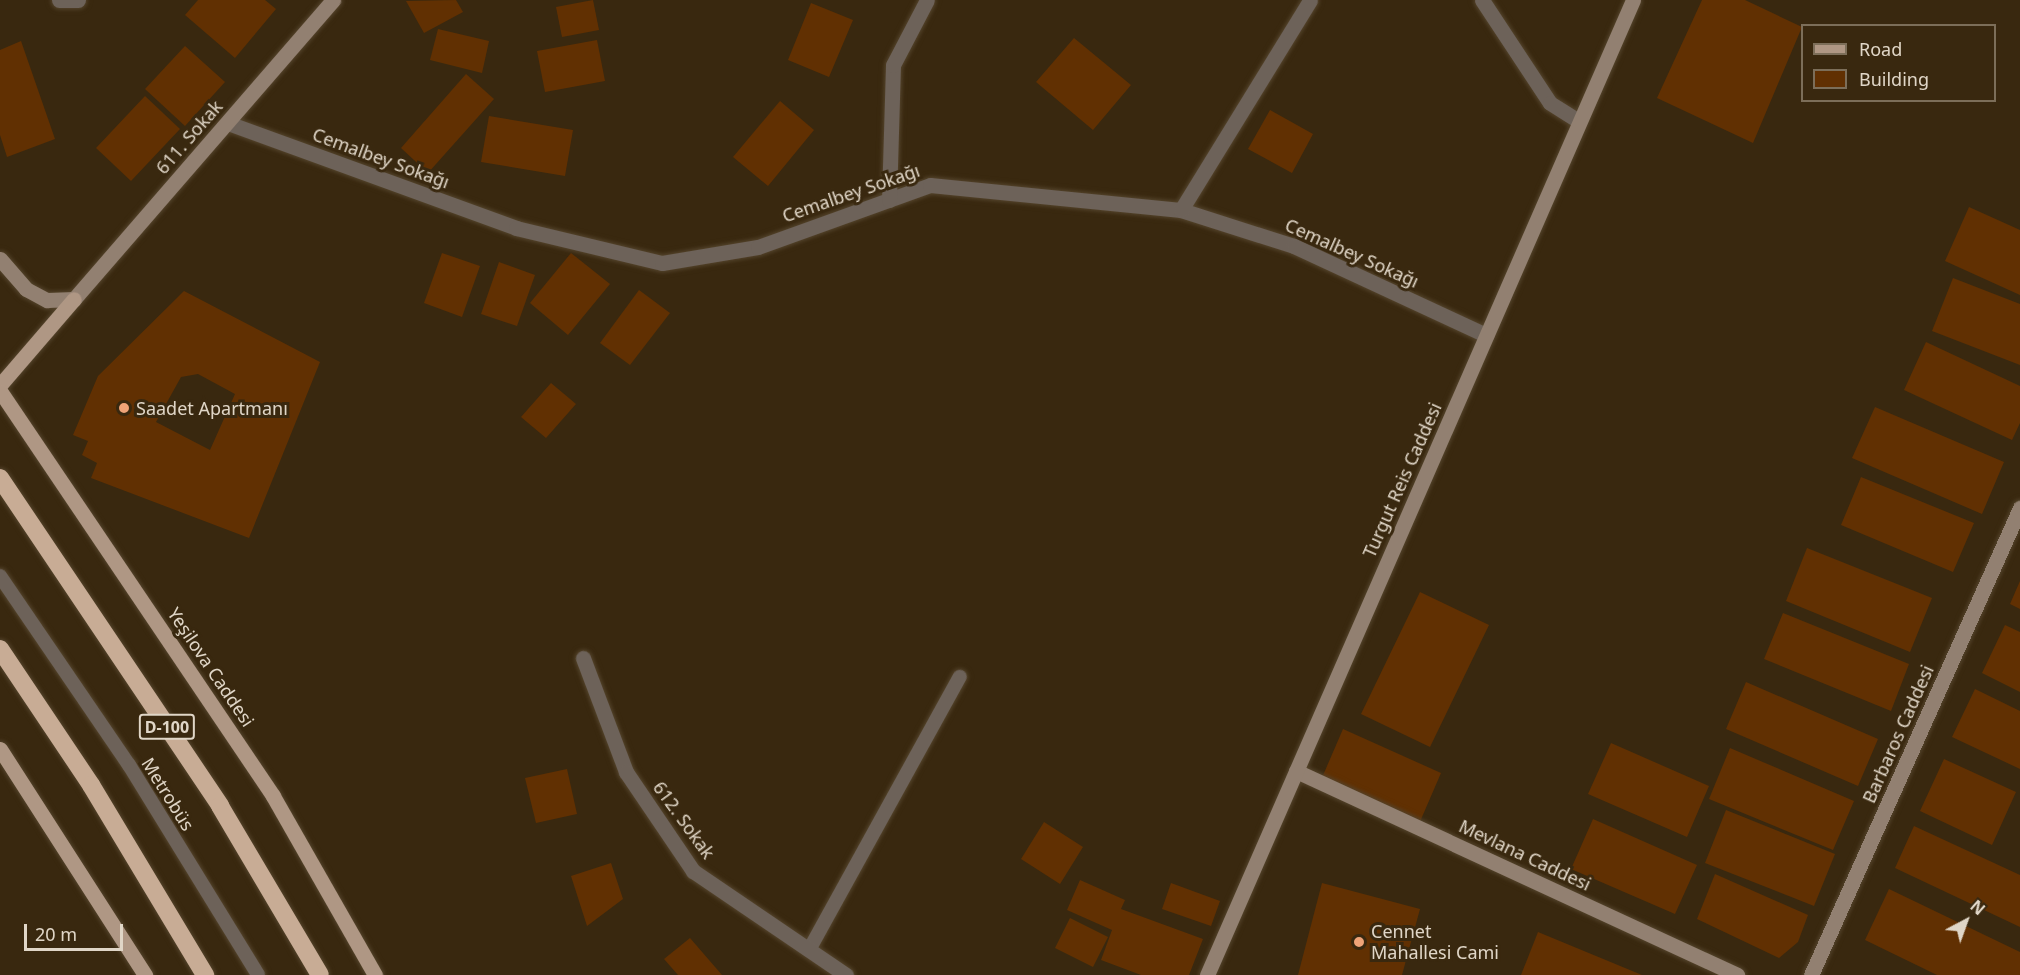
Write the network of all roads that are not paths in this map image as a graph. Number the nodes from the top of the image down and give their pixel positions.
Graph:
1 (59, 0) edge
2 (78, 0) edge
3 (927, 0) edge
4 (1310, 0) edge
5 (1482, 0) edge
6 (1633, 0) edge
7 (327, 2) edge
8 (1579, 121) junction
9 (228, 123) junction
10 (889, 200) junction
11 (1181, 210) junction
12 (0, 259) edge
13 (74, 299) junction
14 (1486, 335) junction
15 (0, 385) edge
16 (0, 391) edge
17 (2, 480) edge
18 (2020, 508) edge
19 (0, 576) edge
20 (0, 649) edge
21 (583, 658) dead end
22 (960, 677) dead end
23 (0, 749) edge
24 (1296, 771) junction
25 (809, 950) junction
26 (145, 975) edge
27 (205, 975) edge
28 (258, 975) edge
29 (320, 975) edge
30 (375, 975) edge
31 (846, 975) edge
32 (1207, 975) edge
33 (1737, 975) edge
34 (1811, 975) edge

1 - 2 street
3 - 10 street
4 - 11 street
5 - 8 street
6 - 8 street, Turgut Reis Caddesi
7 - 9 street, 611. Sokak
8 - 14 street, Turgut Reis Caddesi
9 - 10 street, Cemalbey Sokağı
9 - 13 street, 611. Sokak
10 - 11 street, Cemalbey Sokağı
11 - 14 street, Cemalbey Sokağı
12 - 13 street
13 - 15 main road
14 - 24 street, Turgut Reis Caddesi
16 - 30 main road, Yeşilova Caddesi
17 - 29 highway, D-100
18 - 34 street, Barbaros Caddesi
19 - 28 lane, Metrobüs
20 - 27 highway
21 - 25 street, 612. Sokak
22 - 25 lane
23 - 26 main road
24 - 32 street, Turgut Reis Caddesi
24 - 33 street, Mevlana Caddesi
25 - 31 street, 612. Sokak

